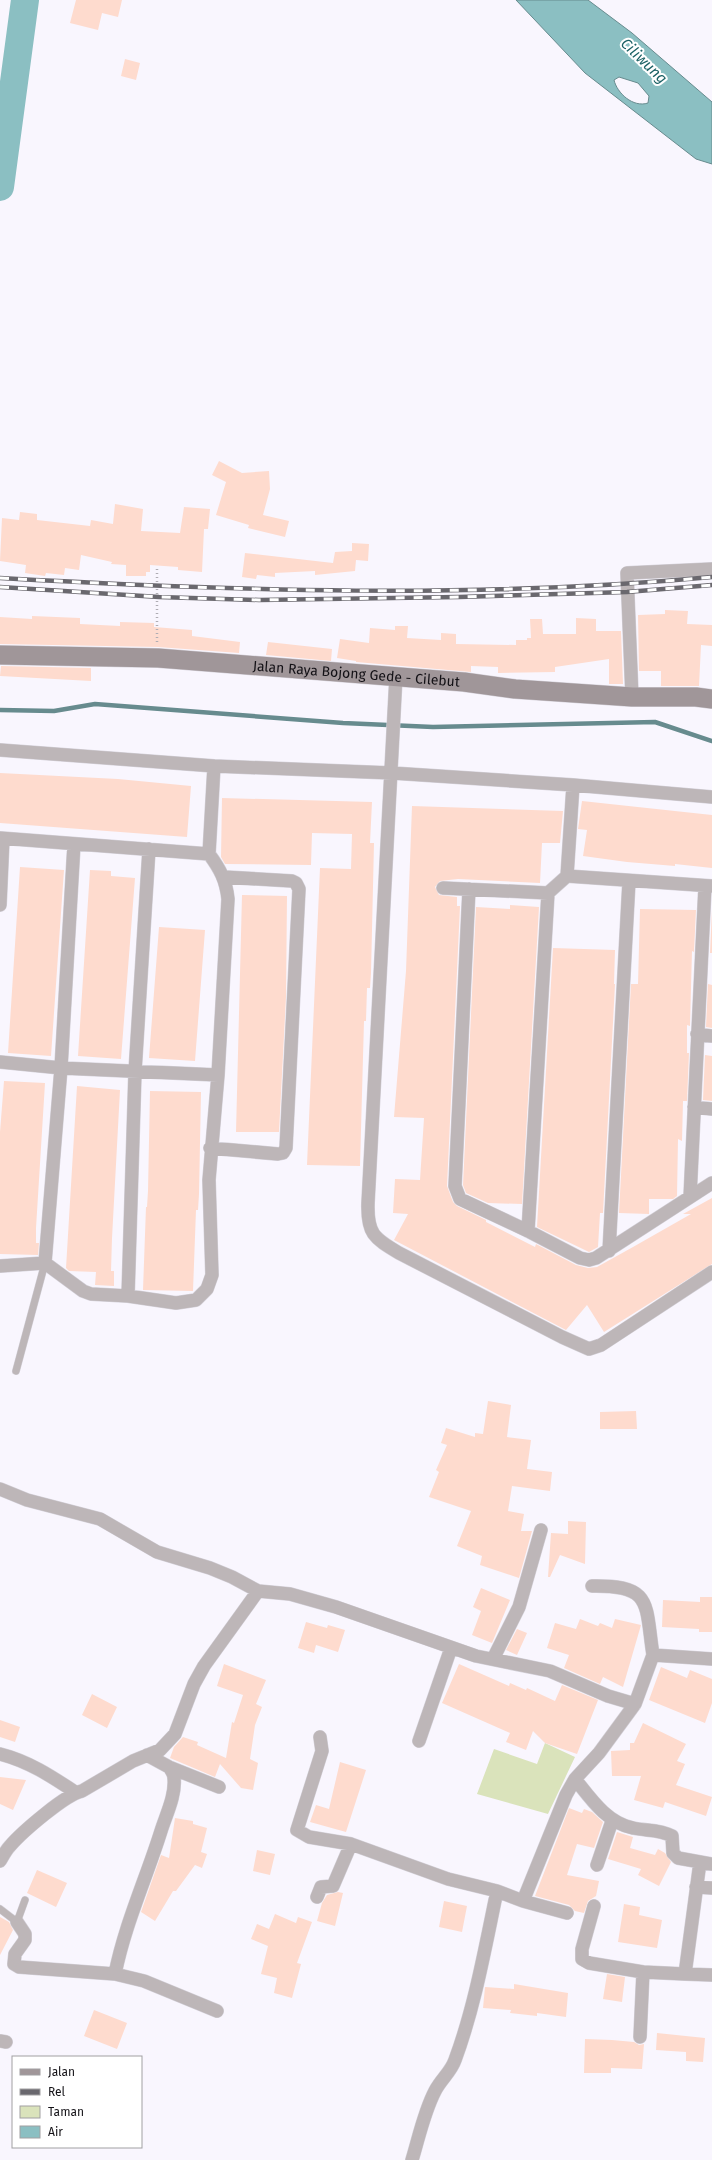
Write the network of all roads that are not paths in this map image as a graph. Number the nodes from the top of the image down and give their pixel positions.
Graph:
1 (712, 569) edge
2 (0, 655) edge
3 (396, 676) junction
4 (632, 697) junction
5 (712, 699) edge
6 (0, 750) edge
7 (214, 766) junction
8 (392, 773) junction
9 (573, 785) junction
10 (712, 797) edge
11 (2, 838) edge
12 (74, 844) junction
13 (149, 850) junction
14 (209, 854) junction
15 (567, 876) junction
16 (224, 877) junction
17 (629, 881) junction
18 (708, 886) edge
19 (443, 888) dead end
20 (469, 889) junction
21 (548, 893) junction
22 (0, 905) edge
23 (706, 965) edge
24 (698, 1034) junction
25 (712, 1036) edge
26 (0, 1062) edge
27 (61, 1068) junction
28 (135, 1072) junction
29 (218, 1075) junction
30 (694, 1107) junction
31 (712, 1109) edge
32 (210, 1148) junction
33 (712, 1183) edge
34 (690, 1196) junction
35 (528, 1231) junction
36 (609, 1251) junction
37 (45, 1263) junction
38 (0, 1266) edge
39 (712, 1272) edge
40 (128, 1296) junction
41 (16, 1371) dead end
42 (0, 1490) edge
43 (541, 1530) dead end
44 (592, 1586) dead end
45 (258, 1591) junction
46 (451, 1648) junction
47 (653, 1655) junction
48 (493, 1659) junction
49 (712, 1659) edge
50 (635, 1704) junction
51 (320, 1737) dead end
52 (419, 1741) dead end
53 (0, 1754) edge
54 (147, 1755) junction
55 (169, 1766) junction
56 (575, 1779) junction
57 (219, 1787) dead end
58 (75, 1792) junction
59 (612, 1821) junction
60 (351, 1844) junction
61 (0, 1861) edge
62 (706, 1863) edge
63 (597, 1865) dead end
64 (696, 1886) junction
65 (712, 1888) edge
66 (497, 1892) junction
67 (317, 1898) dead end
68 (25, 1900) dead end
69 (523, 1901) junction
70 (594, 1906) dead end
71 (0, 1909) edge
72 (567, 1913) dead end
73 (17, 1922) junction
74 (643, 1972) junction
75 (115, 1974) junction
76 (685, 1974) junction
77 (712, 1975) edge
78 (217, 2011) dead end
79 (640, 2037) dead end
80 (412, 2160) edge

1 - 4 street
2 - 3 main road, Jalan Raya Bojong Gede - Cilebut
3 - 4 main road, Jalan Raya Bojong Gede - Cilebut
3 - 8 street
4 - 5 main road, Jalan Raya Bojong Gede - Cilebut
6 - 7 street
7 - 8 street
7 - 14 street
8 - 9 street
8 - 39 street
9 - 10 street
9 - 15 street
11 - 12 street
11 - 22 street
12 - 13 street
12 - 27 street
13 - 14 street
13 - 28 street
14 - 16 street
15 - 17 street
15 - 21 street
16 - 29 street
16 - 32 street
17 - 18 street
17 - 36 street
18 - 23 street
19 - 20 street
20 - 21 street
20 - 35 street
21 - 35 street
23 - 24 street
24 - 25 street
24 - 30 street
26 - 27 street
27 - 28 street
27 - 37 street
28 - 29 street
28 - 40 street
29 - 32 street
30 - 31 street
30 - 34 street
32 - 40 street
33 - 34 street
34 - 36 street
35 - 36 street
37 - 38 street
37 - 40 street
37 - 41 lane
42 - 45 street
43 - 48 street
44 - 47 street
45 - 46 street
45 - 54 street
46 - 48 street
46 - 52 street
47 - 49 street
47 - 50 street
48 - 50 street
50 - 56 street
51 - 60 street
53 - 58 street
54 - 55 street
54 - 58 street
55 - 57 street
55 - 75 street
56 - 59 street
56 - 69 street
58 - 61 street
59 - 62 street
59 - 63 street
60 - 66 street
60 - 67 street
62 - 64 street
64 - 65 street
64 - 76 street
66 - 69 street
66 - 80 street
68 - 73 lane
69 - 72 street
70 - 74 street
71 - 73 lane
73 - 75 street
74 - 76 street
74 - 79 street
75 - 78 street
76 - 77 street

